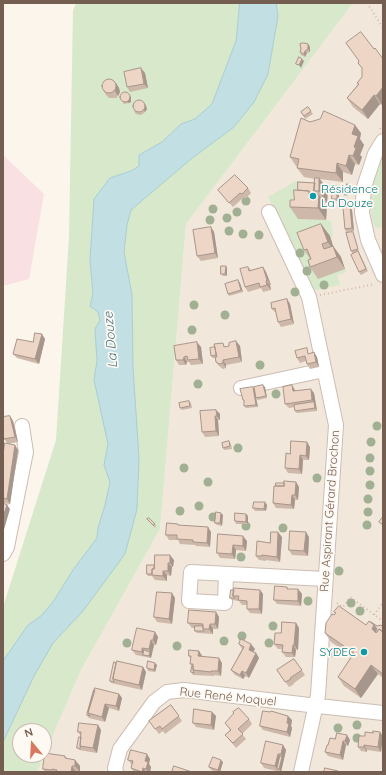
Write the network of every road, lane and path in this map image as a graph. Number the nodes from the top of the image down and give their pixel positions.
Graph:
1 (367, 3) edge
2 (383, 28) edge
3 (383, 141) edge
4 (269, 212) dead end
5 (381, 278) edge
6 (309, 297) junction
7 (324, 370) junction
8 (241, 388) edge
9 (22, 426) dead end
10 (3, 554) edge
11 (226, 574) dead end
12 (325, 580) junction
13 (324, 595) junction
14 (382, 604) dead end
15 (374, 614) junction
16 (383, 621) edge
17 (316, 706) junction
18 (383, 713) edge
19 (116, 772) edge
20 (301, 772) edge

1 - 2 path
3 - 5 street
4 - 6 street, Rue Aspirant Gérard Brochon
5 - 6 path
6 - 7 street, Rue Aspirant Gérard Brochon
7 - 8 street
7 - 12 street, Rue Aspirant Gérard Brochon
9 - 10 street
11 - 12 street
12 - 13 street, Rue Aspirant Gérard Brochon
13 - 15 path
13 - 17 street, Rue Aspirant Gérard Brochon
14 - 15 path
15 - 16 path
17 - 18 street, Rue René Moquel
17 - 19 street, Rue René Moquel
17 - 20 street, Rue Aspirant Gérard Brochon

